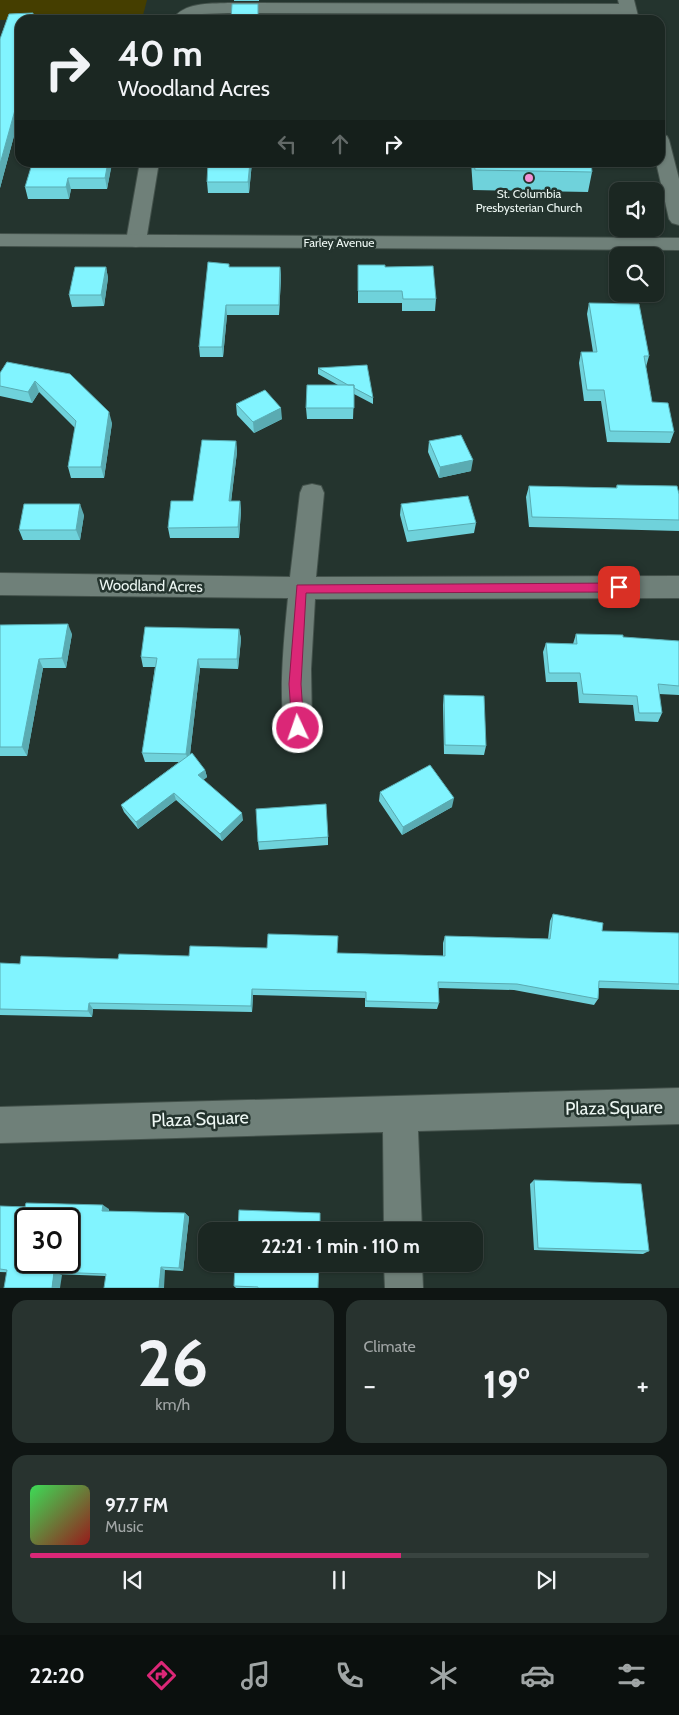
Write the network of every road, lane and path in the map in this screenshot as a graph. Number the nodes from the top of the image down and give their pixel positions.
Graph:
1 (628, 10) edge
2 (184, 15) edge
3 (665, 161) edge
4 (149, 167) edge
5 (679, 219) edge
6 (0, 240) edge
7 (136, 241) junction
8 (679, 244) edge
9 (312, 493) dead end
10 (0, 584) edge
11 (679, 587) edge
12 (301, 588) junction
13 (298, 728) dead end
14 (679, 1106) edge
15 (400, 1112) junction
16 (0, 1125) edge
17 (403, 1222) edge
18 (404, 1272) edge
19 (404, 1288) edge

1 - 2 street
3 - 5 street
4 - 7 street
6 - 7 street, Farley Avenue
7 - 8 street, Farley Avenue
9 - 12 street
10 - 12 street, Woodland Acres
11 - 12 street, Woodland Acres
12 - 13 street
14 - 15 street, Plaza Square
15 - 16 street, Plaza Square
15 - 17 street
18 - 19 street

